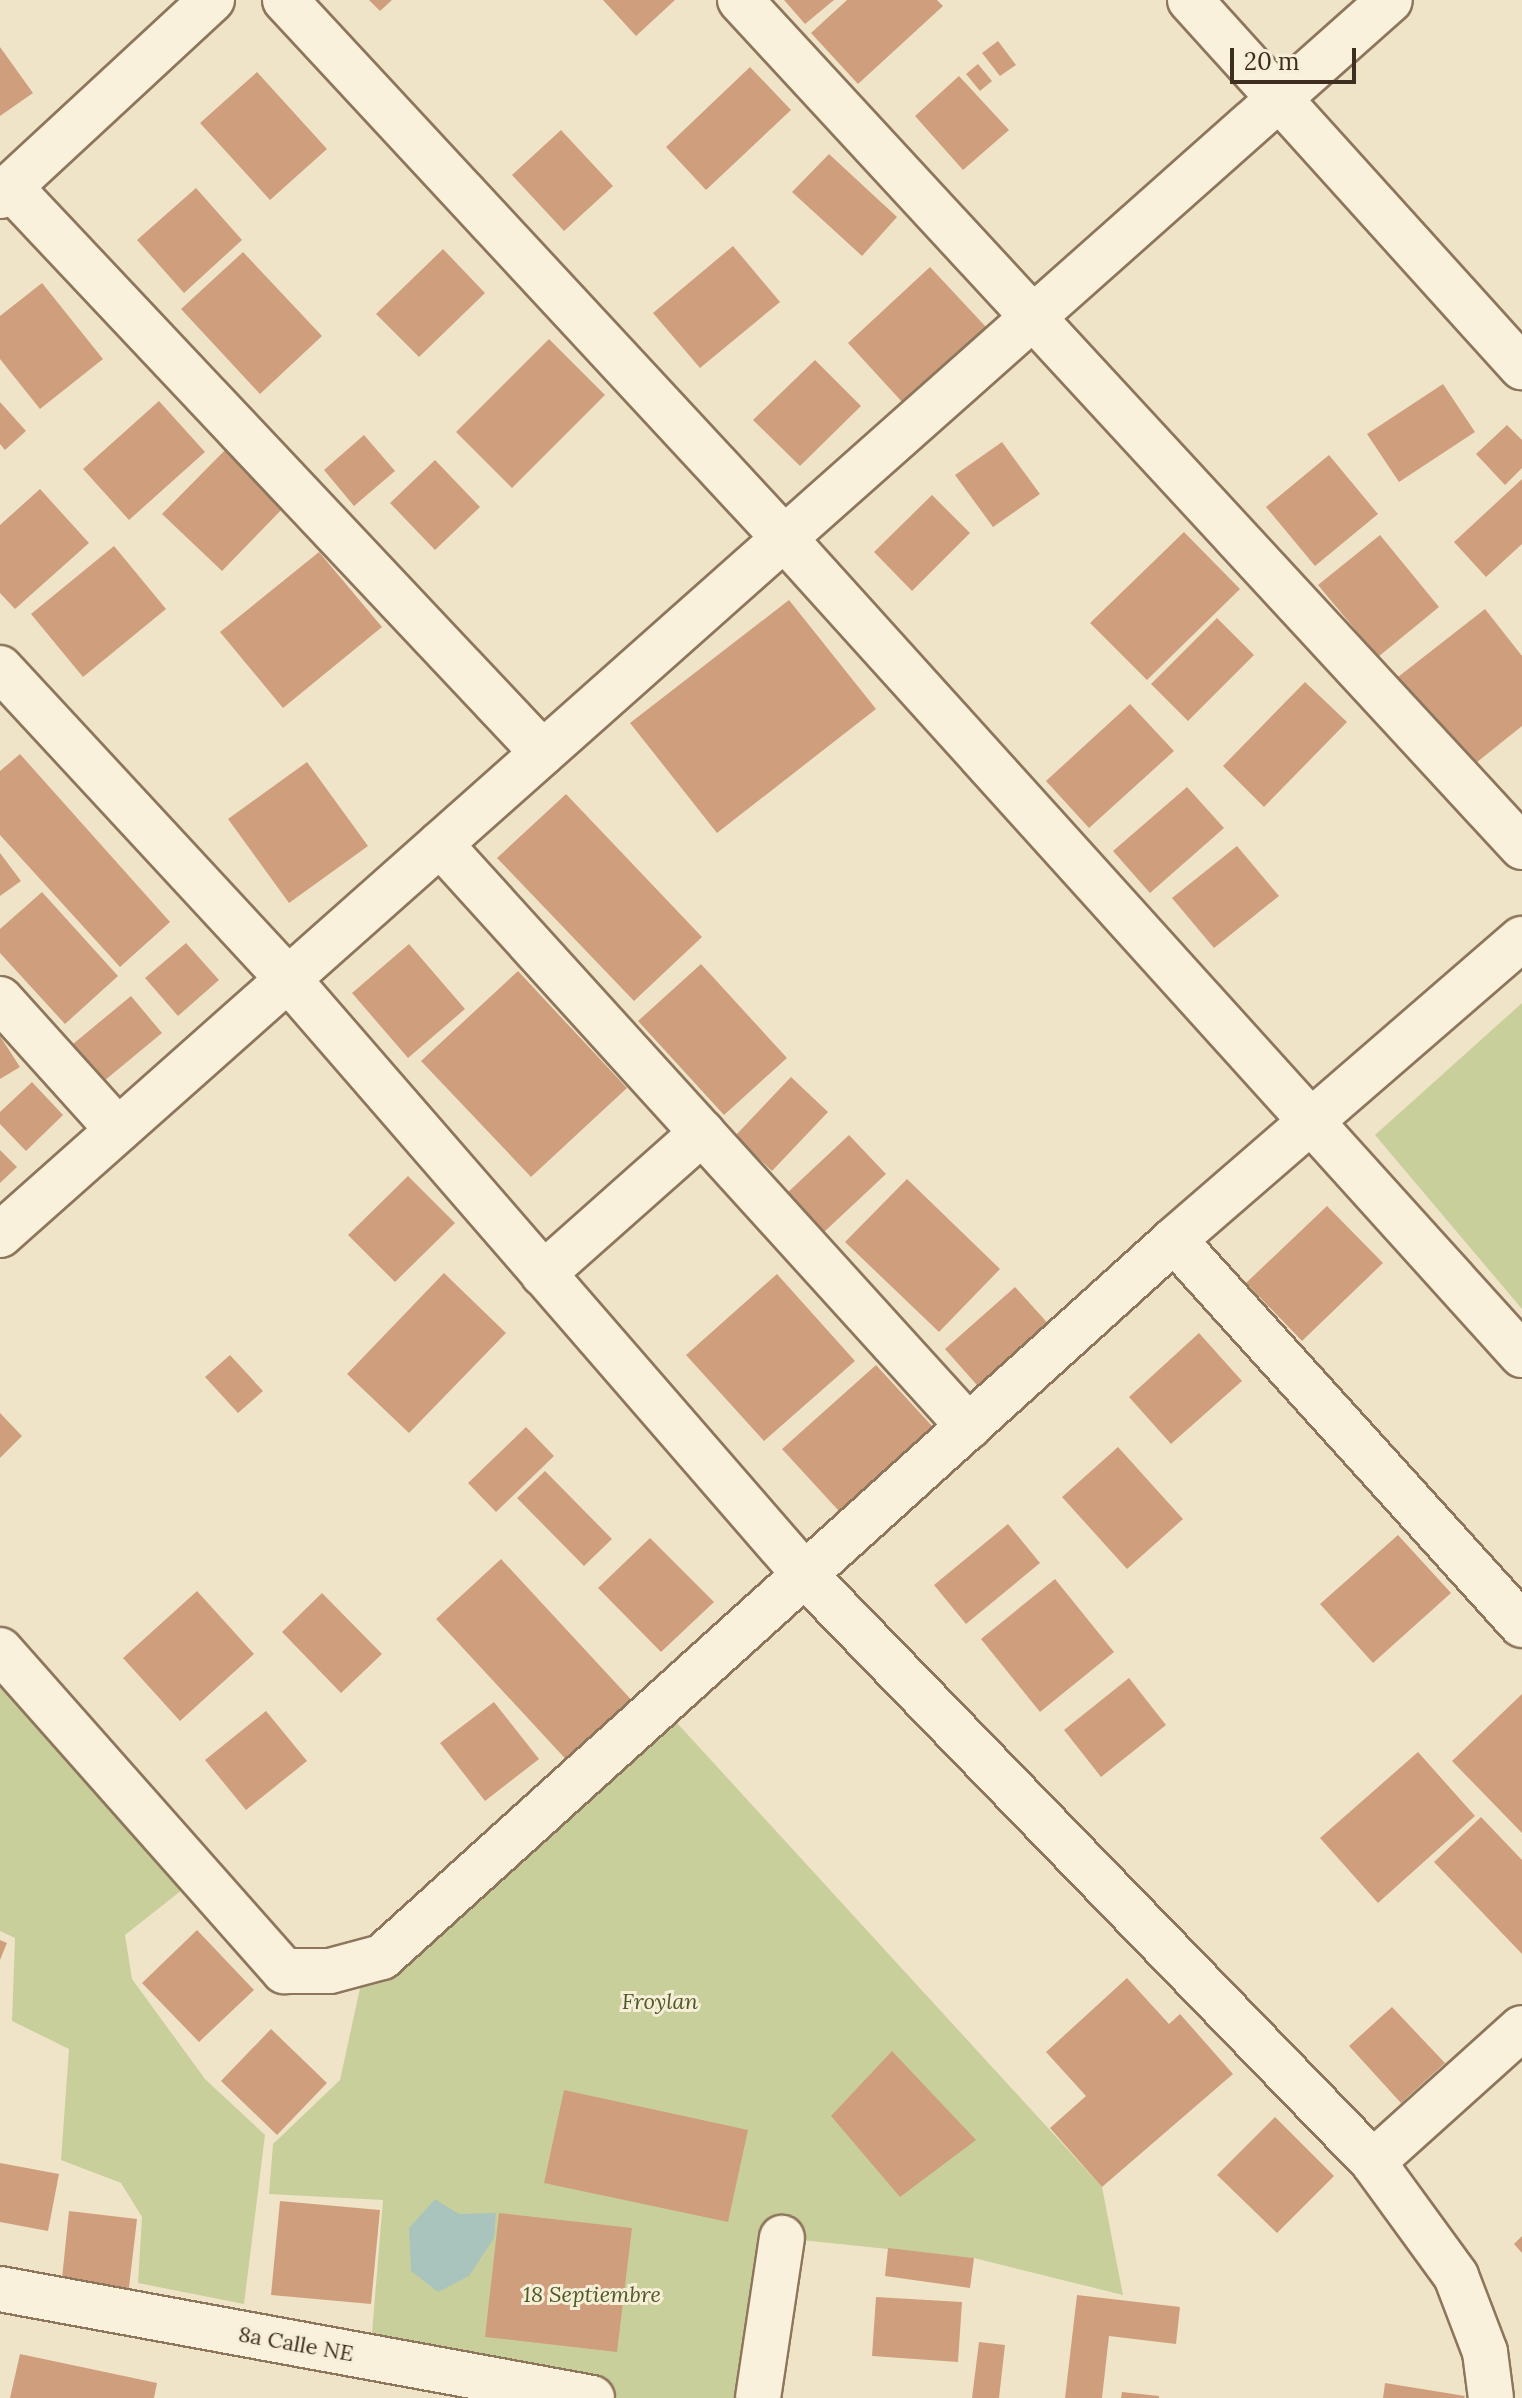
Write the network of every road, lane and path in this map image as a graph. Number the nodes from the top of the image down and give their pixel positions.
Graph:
1 (212, 0) edge
2 (285, 0) edge
3 (740, 0) edge
4 (1190, 0) edge
5 (1390, 0) edge
6 (1281, 97) junction
7 (5, 192) edge
8 (1032, 318) junction
9 (1522, 367) edge
10 (784, 538) junction
11 (0, 668) edge
12 (543, 753) junction
13 (440, 844) junction
14 (1522, 847) edge
15 (1522, 939) edge
16 (288, 979) junction
17 (0, 999) edge
18 (1313, 1118) junction
19 (118, 1130) junction
20 (702, 1133) junction
21 (0, 1235) edge
22 (1174, 1240) junction
23 (543, 1274) junction
24 (1522, 1355) edge
25 (969, 1427) junction
26 (806, 1576) junction
27 (1522, 1625) edge
28 (0, 1650) edge
29 (1522, 2028) edge
30 (1373, 2162) junction
31 (782, 2238) dead end
32 (0, 2289) edge
33 (592, 2398) edge
34 (758, 2398) edge
35 (1491, 2398) edge

1 - 7 street
2 - 10 street
3 - 8 street
4 - 6 street
5 - 6 street
6 - 8 street
6 - 9 street
7 - 12 street
8 - 10 street
8 - 14 street
10 - 12 street
10 - 18 street
11 - 16 street
12 - 13 street
13 - 16 street
13 - 20 street
15 - 18 street
16 - 19 street
16 - 23 street
17 - 19 street
18 - 22 street
18 - 24 street
19 - 21 street
20 - 23 street
20 - 25 street
22 - 25 street
22 - 27 street
23 - 26 street
25 - 26 street
26 - 28 street
26 - 30 street
29 - 30 street
30 - 35 street
31 - 34 street
32 - 33 street, 8a Calle NE

